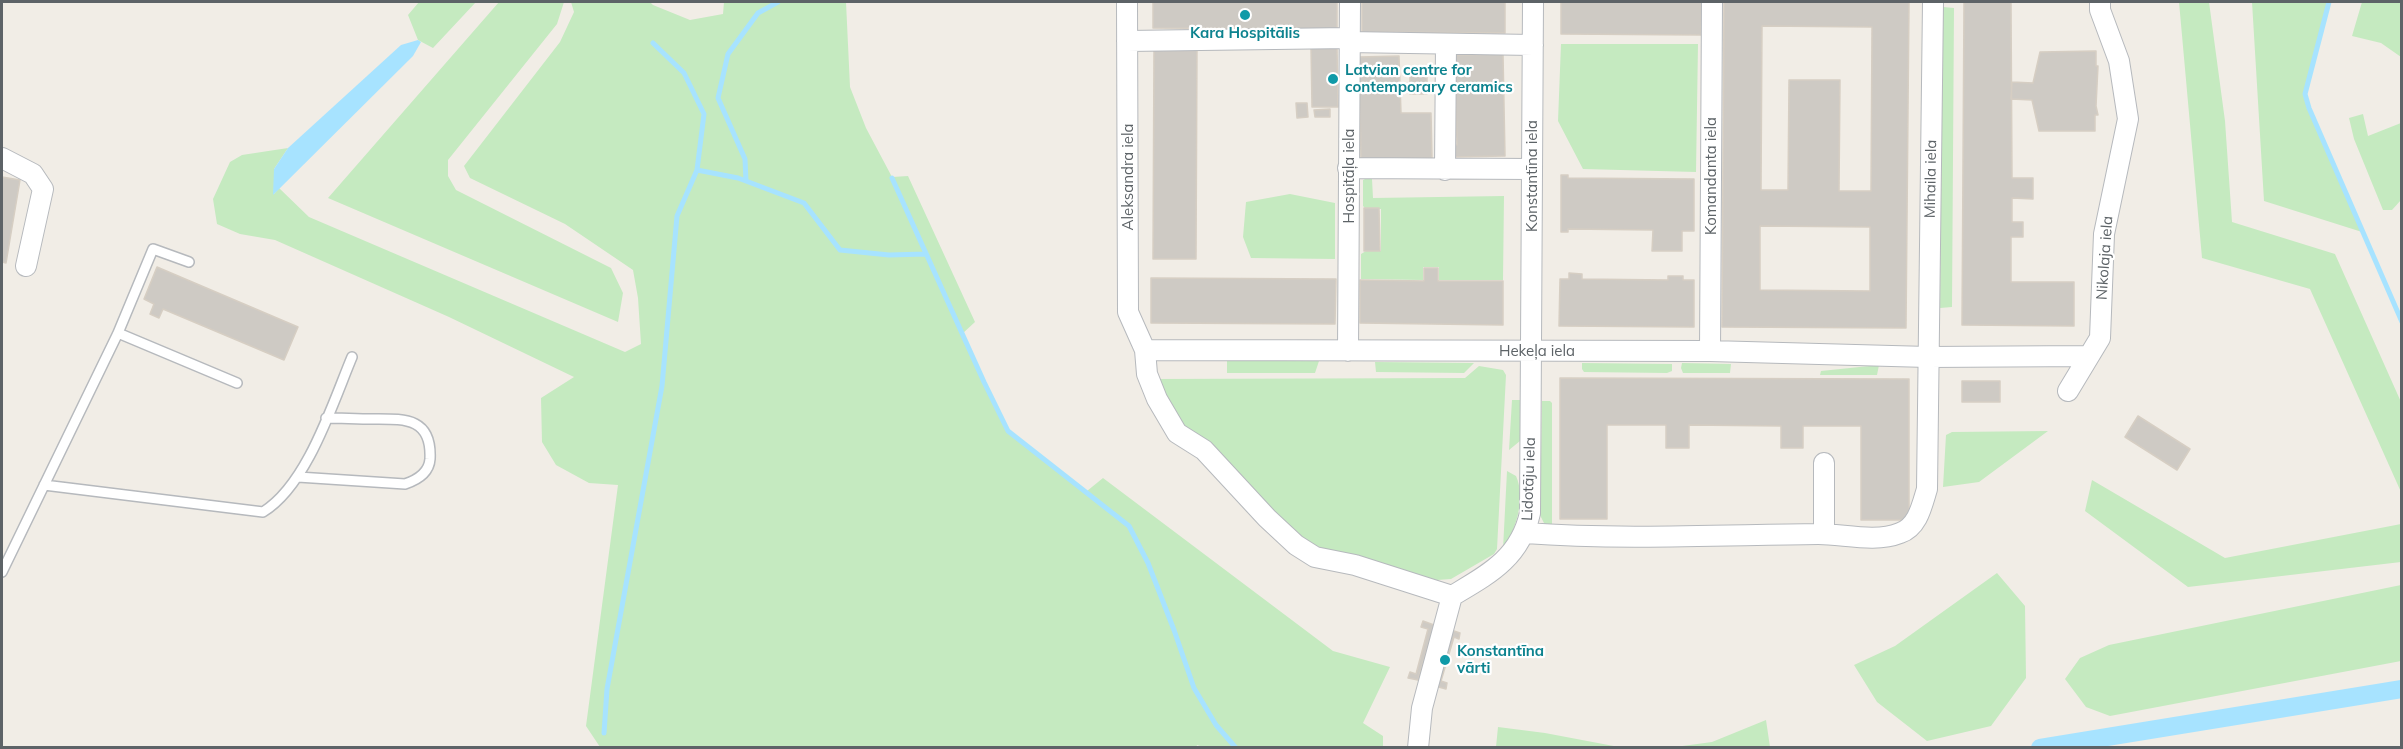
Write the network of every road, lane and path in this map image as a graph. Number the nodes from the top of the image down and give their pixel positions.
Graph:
1 (1126, 2) edge
2 (1350, 2) edge
3 (1533, 2) edge
4 (1712, 2) edge
5 (1933, 2) edge
6 (2100, 2) edge
7 (1348, 40) junction
8 (1127, 41) junction
9 (1446, 44) junction
10 (1533, 45) junction
11 (2, 158) edge
12 (1348, 168) junction
13 (1445, 170) junction
14 (1532, 170) junction
15 (189, 262) dead end
16 (26, 266) dead end
17 (118, 333) junction
18 (1145, 350) junction
19 (1532, 350) junction
20 (1348, 351) junction
21 (1710, 351) junction
22 (2089, 356) junction
23 (352, 357) dead end
24 (1928, 357) junction
25 (237, 382) dead end
26 (2068, 391) dead end
27 (326, 418) junction
28 (1824, 463) dead end
29 (298, 477) junction
30 (44, 485) junction
31 (1526, 533) junction
32 (1824, 534) junction
33 (2, 572) edge
34 (1452, 596) junction
35 (1418, 747) edge

1 - 8 street, Aleksandra iela
2 - 7 street, Hospitāļa iela
3 - 10 street, Konstantīna iela
4 - 21 street, Komandanta iela
5 - 24 street, Mihaila iela
6 - 22 street, Nikolaja iela
7 - 8 street
7 - 9 street
7 - 12 street, Hospitāļa iela
8 - 18 street, Aleksandra iela
9 - 10 street
9 - 13 street
10 - 14 street, Konstantīna iela
11 - 16 street
12 - 13 street
12 - 20 street, Hospitāļa iela
13 - 14 street
14 - 19 street, Konstantīna iela
15 - 17 lane
17 - 25 lane
17 - 30 lane
18 - 20 street, Hekeļa iela
18 - 34 street, Aleksandra iela
19 - 20 street, Hekeļa iela
19 - 21 street, Hekeļa iela
19 - 31 street, Lidotāju iela
21 - 24 street, Hekeļa iela
22 - 24 street
22 - 26 street, Nikolaja iela
23 - 27 lane
24 - 32 street, Mihaila iela
27 - 29 lane
27 - 29 lane
28 - 32 street
29 - 30 lane
30 - 33 lane
31 - 32 street, Mihaila iela
31 - 34 street, Lidotāju iela
34 - 35 street

